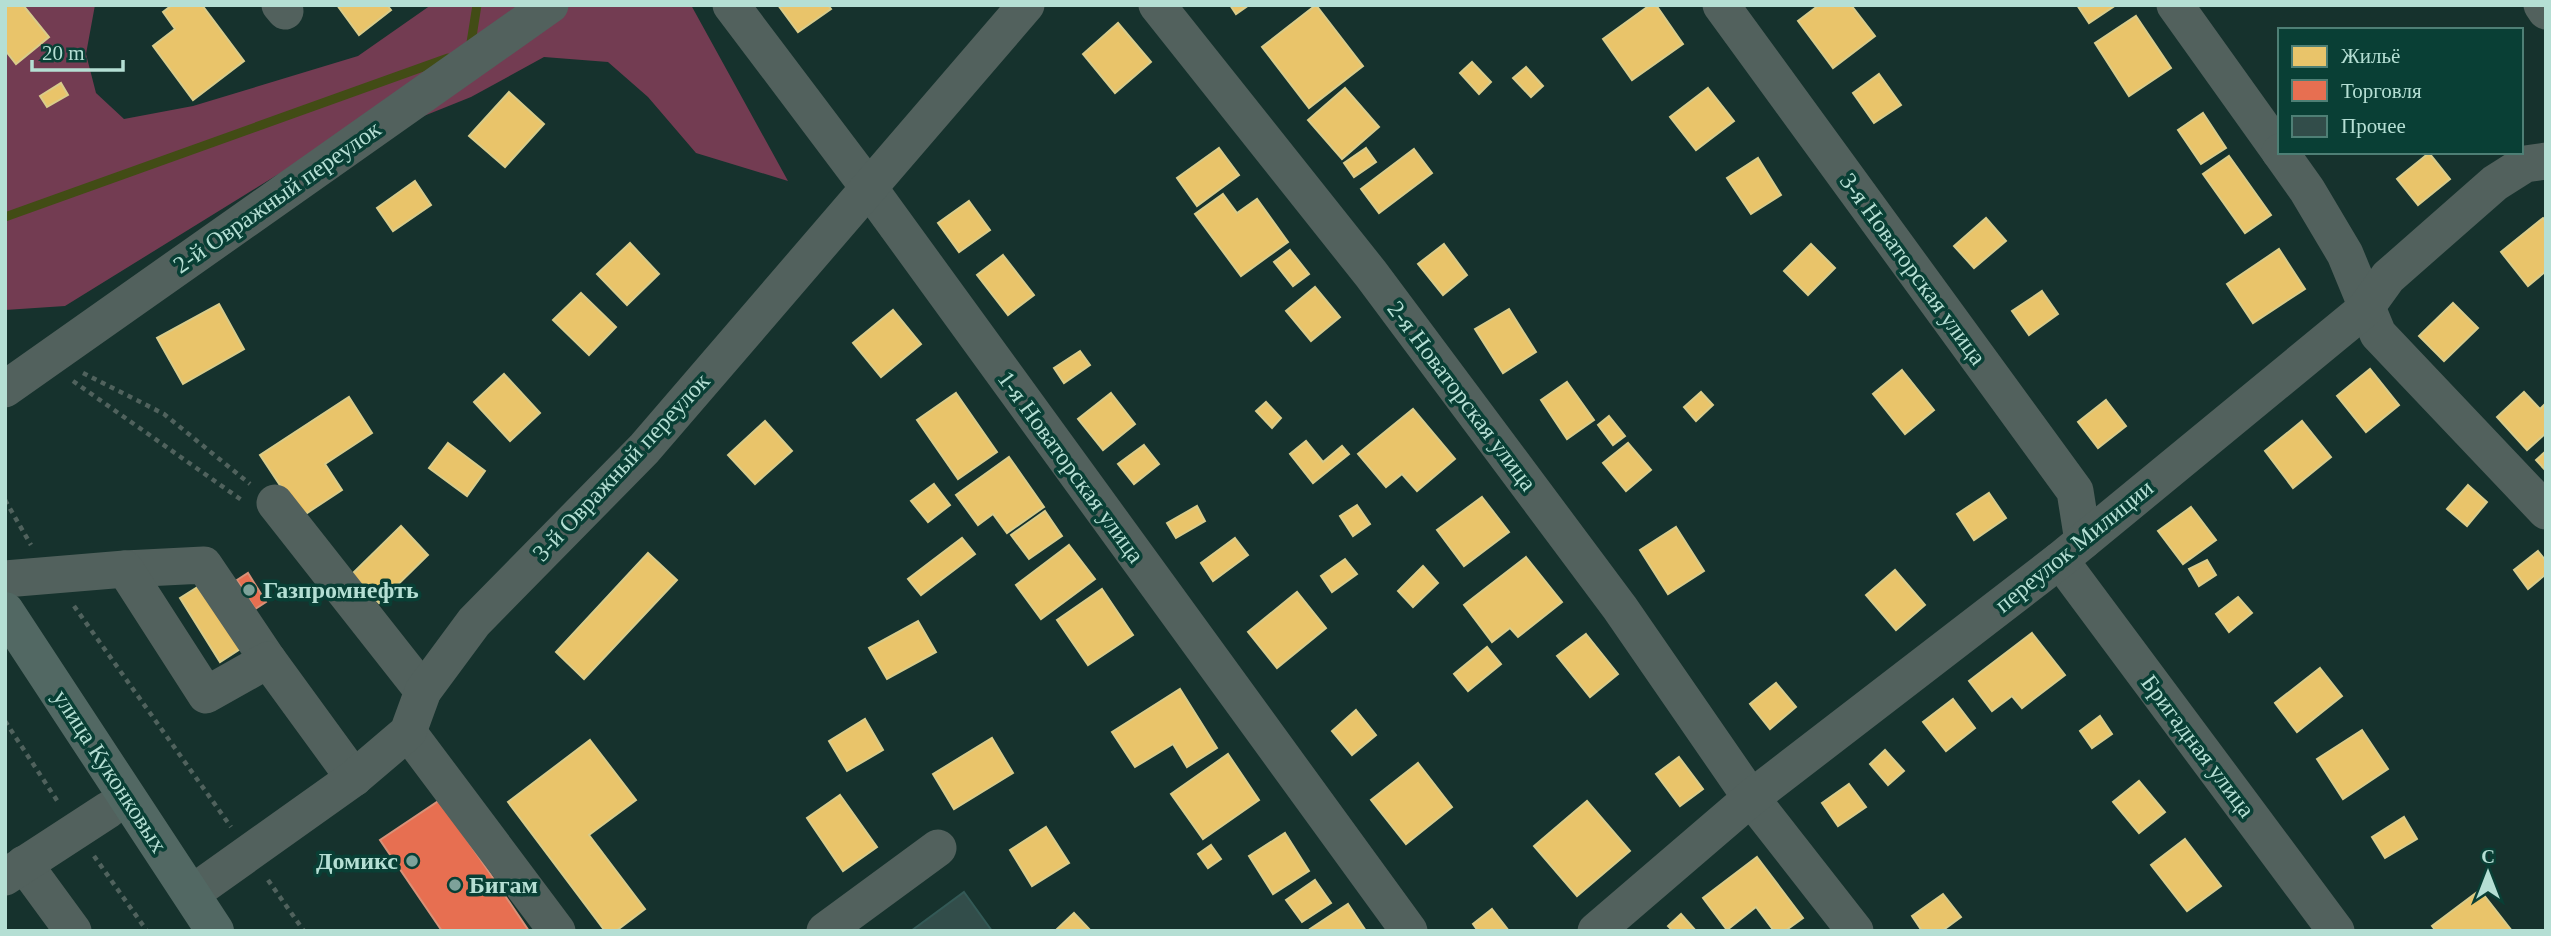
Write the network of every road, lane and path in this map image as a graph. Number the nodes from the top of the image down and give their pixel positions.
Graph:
1 (550, 5) edge
2 (731, 5) edge
3 (1026, 5) edge
4 (1157, 5) edge
5 (1721, 5) edge
6 (2175, 5) edge
7 (2542, 5) edge
8 (2546, 11) edge
9 (2278, 149) edge
10 (2281, 154) edge
11 (2546, 161) edge
12 (869, 188) junction
13 (2365, 309) junction
14 (58, 367) junction
15 (5, 388) edge
16 (5, 500) edge
17 (261, 505) junction
18 (2546, 511) edge
19 (2071, 550) junction
20 (125, 569) junction
21 (54, 577) junction
22 (5, 579) edge
23 (5, 611) edge
24 (5, 654) edge
25 (268, 660) junction
26 (423, 691) junction
27 (408, 732) junction
28 (354, 778) junction
29 (1751, 798) junction
30 (108, 810) junction
31 (938, 848) dead end
32 (248, 852) junction
33 (15, 870) edge
34 (189, 913) edge
35 (73, 931) edge
36 (215, 931) edge
37 (304, 931) edge
38 (557, 931) edge
39 (825, 931) edge
40 (1409, 931) edge
41 (1596, 931) edge
42 (1855, 931) edge
43 (2336, 931) edge

1 - 14 street, 2-й Овражный переулок
2 - 12 street, 1-я Новаторская улица
3 - 12 street, 3-й Овражный переулок
4 - 29 street, 2-я Новаторская улица
5 - 19 street, 3-я Новаторская улица
6 - 9 street
7 - 8 street
10 - 13 street
11 - 13 street, переулок Милиции
12 - 26 street, 3-й Овражный переулок
12 - 40 street, 1-я Новаторская улица
13 - 18 street
13 - 19 street, переулок Милиции
14 - 15 street, 2-й Овражный переулок
14 - 17 path
14 - 17 path
16 - 21 path
17 - 26 street
19 - 29 street, переулок Милиции
19 - 43 street, Бригадная улица
20 - 21 street
20 - 25 street
20 - 25 street
21 - 22 street
21 - 32 path
23 - 34 main road, улица Куконковых
24 - 30 main road, улица Куконковых
25 - 28 street
26 - 27 street, 3-й Овражный переулок
27 - 28 street, 3-й Овражный переулок
27 - 38 street
28 - 32 street, 3-й Овражный переулок
29 - 41 street, переулок Милиции
29 - 42 street, 2-я Новаторская улица
30 - 33 street
30 - 34 main road, улица Куконковых
31 - 39 street
32 - 34 street, 3-й Овражный переулок
32 - 37 path
33 - 35 street
34 - 36 main road, улица Куконковых

